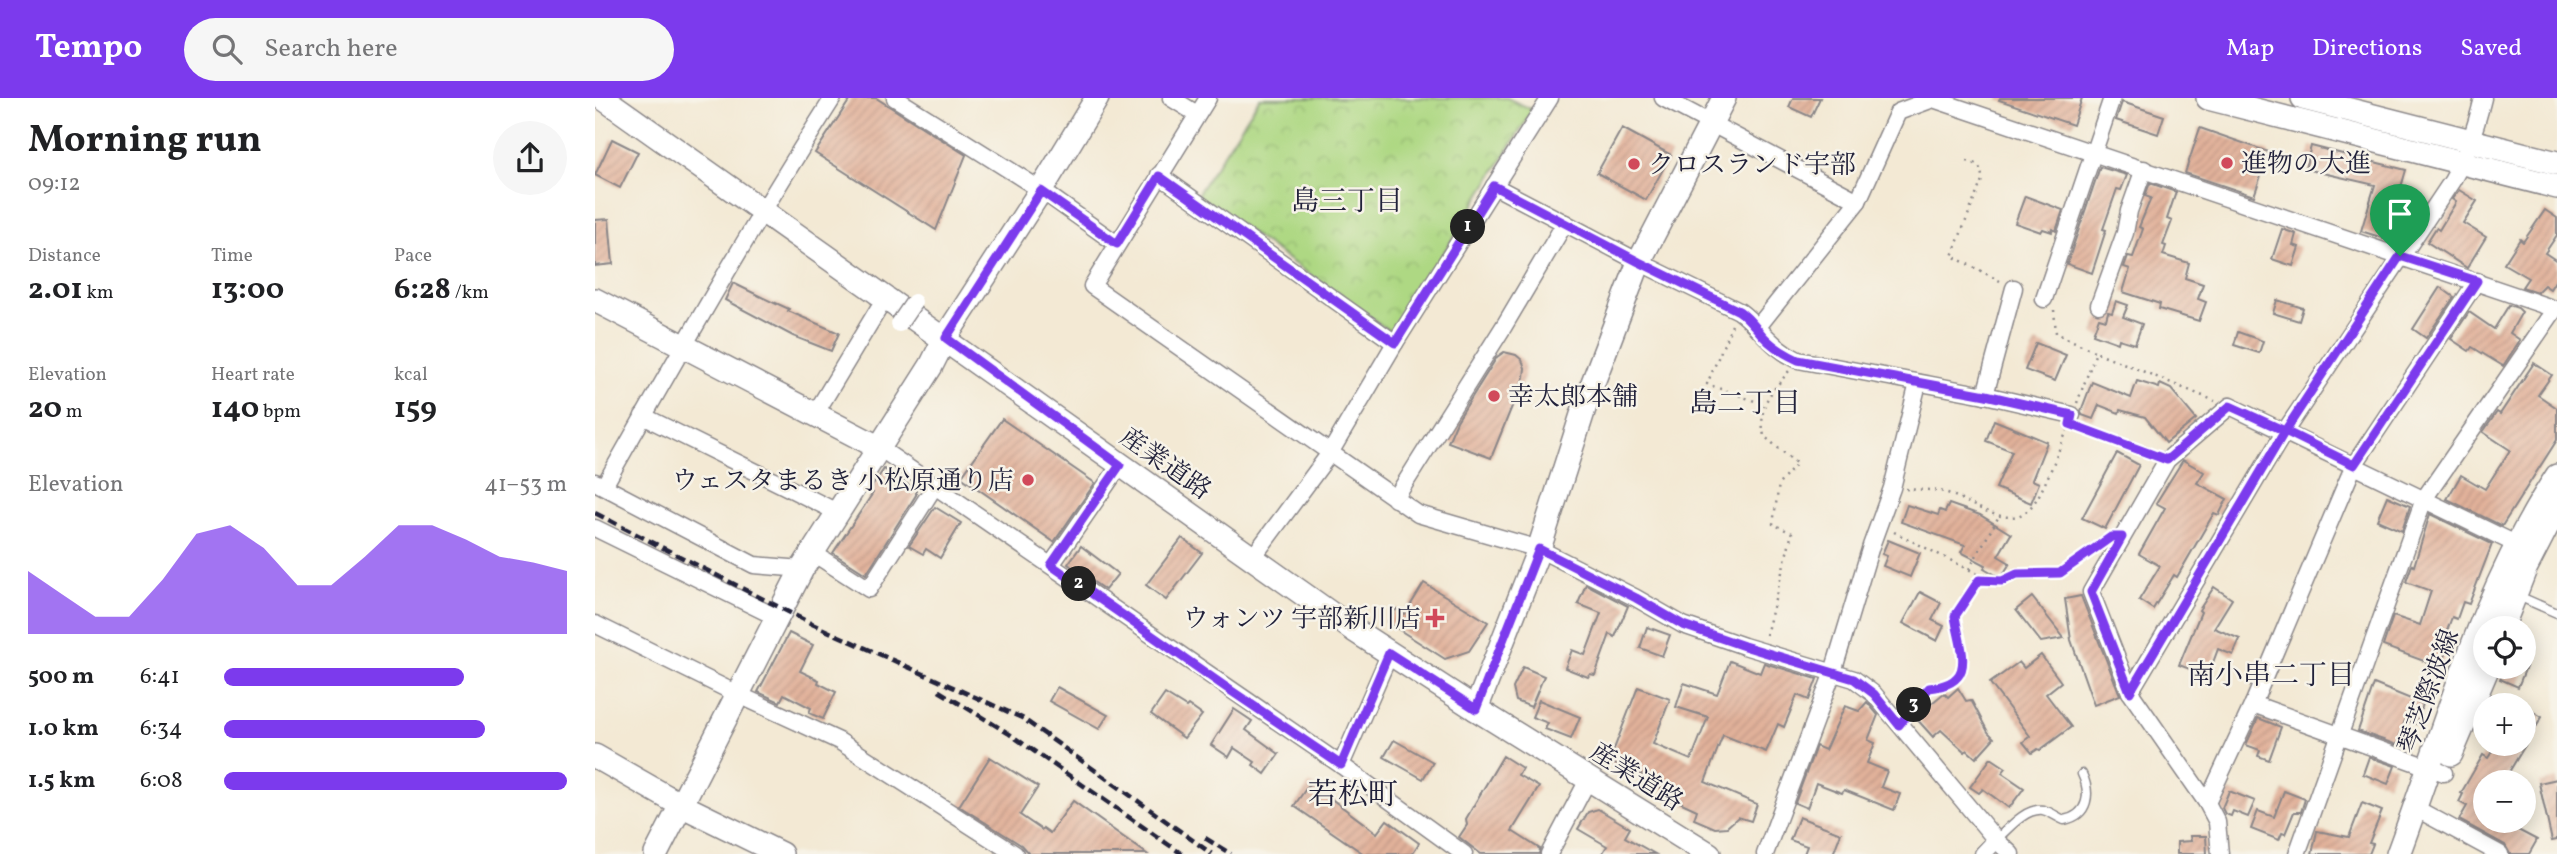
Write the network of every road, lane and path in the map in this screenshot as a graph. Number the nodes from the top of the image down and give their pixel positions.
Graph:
1 (604, 98) edge
2 (832, 98) edge
3 (895, 98) edge
4 (1097, 98) edge
5 (1171, 98) edge
6 (1208, 98) edge
7 (1550, 98) edge
8 (1663, 98) edge
9 (1724, 98) edge
10 (2112, 98) edge
11 (2208, 98) edge
12 (2303, 98) edge
13 (2483, 98) edge
14 (1197, 114) junction
15 (1711, 123) junction
16 (2471, 139) junction
17 (2094, 152) junction
18 (1967, 161) dead end
19 (2462, 163) junction
20 (2557, 163) edge
21 (2144, 169) junction
22 (1159, 176) junction
23 (1494, 186) junction
24 (2557, 187) edge
25 (1041, 191) junction
26 (1858, 201) junction
27 (762, 209) junction
28 (1565, 223) junction
29 (1117, 244) junction
30 (2400, 256) junction
31 (1639, 262) junction
32 (2477, 281) junction
33 (2014, 288) joint
34 (885, 298) junction
35 (2044, 299) joint
36 (595, 300) edge
37 (914, 302) dead end
38 (2099, 304) dead end
39 (1739, 311) junction
40 (899, 324) dead end
41 (1757, 328) junction
42 (946, 338) junction
43 (1395, 343) junction
44 (682, 345) junction
45 (2096, 352) junction
46 (1798, 360) junction
47 (1918, 383) junction
48 (1986, 395) junction
49 (1763, 404) junction
50 (2230, 406) junction
51 (815, 414) junction
52 (643, 416) junction
53 (2071, 420) junction
54 (2285, 431) junction
55 (878, 447) junction
56 (1330, 453) junction
57 (2167, 460) junction
58 (1120, 465) junction
59 (2354, 465) junction
60 (2557, 476) edge
61 (600, 484) edge
62 (936, 484) junction
63 (1892, 488) junction
64 (1395, 499) junction
65 (2424, 499) junction
66 (2557, 507) edge
67 (837, 512) junction
68 (1999, 516) junction
69 (1878, 524) junction
70 (595, 527) edge
71 (2122, 537) junction
72 (2525, 548) junction
73 (1539, 549) junction
74 (1253, 557) junction
75 (807, 561) junction
76 (1051, 565) junction
77 (1969, 569) junction
78 (1979, 580) junction
79 (2506, 591) junction
80 (2556, 611) edge
81 (2503, 616) edge
82 (776, 617) junction
83 (595, 624) edge
84 (1762, 651) junction
85 (1389, 653) junction
86 (1833, 672) junction
87 (2483, 679) edge
88 (2130, 692) junction
89 (737, 694) junction
90 (2253, 704) junction
91 (1476, 709) junction
92 (1899, 725) junction
93 (2339, 735) junction
94 (597, 763) edge
95 (1341, 765) junction
96 (2437, 771) junction
97 (2082, 774) dead end
98 (1589, 778) junction
99 (2207, 803) junction
100 (681, 805) junction
101 (2423, 812) junction
102 (1996, 840) junction
103 (656, 854) edge
104 (781, 854) edge
105 (1015, 854) edge
106 (1464, 854) edge
107 (1549, 854) edge
108 (1709, 854) edge
109 (1765, 854) edge
110 (1983, 854) edge
111 (2011, 854) edge
112 (2220, 854) edge
113 (2297, 854) edge
114 (2398, 854) edge
115 (2415, 854) edge
116 (2500, 854) edge

1 - 27 street, 産業道路
2 - 27 street
3 - 25 street
4 - 25 street
5 - 14 street
6 - 14 street
7 - 23 street
8 - 15 street
9 - 15 street
10 - 17 street
11 - 19 street
12 - 16 street
13 - 16 street
14 - 22 street
15 - 26 street
15 - 31 street
16 - 19 street
16 - 20 street
17 - 21 street
17 - 26 street
17 - 35 street
18 - 33 path
19 - 24 street
19 - 30 street
21 - 30 street
21 - 38 street
22 - 29 street
22 - 43 street
23 - 28 street
23 - 43 street
25 - 29 street
25 - 42 street
26 - 41 street
27 - 34 street, 産業道路
27 - 44 street
28 - 31 street
28 - 64 street
29 - 56 street
30 - 32 street
30 - 54 street
31 - 39 street
31 - 73 street
32 - 59 street
32 - 65 street
33 - 48 street
34 - 42 street, 産業道路
34 - 51 street
35 - 45 path
36 - 44 street
37 - 40 street, bridge
39 - 41 street
39 - 49 path
41 - 46 street
42 - 55 street
42 - 58 street, 産業道路
43 - 56 street
44 - 51 street
44 - 52 street
45 - 50 path
45 - 53 path
46 - 47 street
46 - 49 path
47 - 48 street
47 - 63 street
48 - 53 street
49 - 84 path
50 - 54 street
50 - 57 street
51 - 55 street
52 - 61 street
52 - 67 street
53 - 57 path
53 - 68 path
54 - 59 street
54 - 88 street
55 - 62 street
55 - 67 street
56 - 64 street
56 - 74 street
57 - 71 street
58 - 74 street, 産業道路
58 - 76 street
59 - 65 street
59 - 90 street
60 - 72 street, 琴芝際波線
61 - 75 street
62 - 75 street
62 - 76 street
63 - 68 path
63 - 69 street
64 - 73 street
65 - 72 street
65 - 93 street
66 - 72 street, 琴芝際波線
67 - 75 street
68 - 77 path
69 - 77 path
69 - 86 street
70 - 82 street
71 - 78 path
71 - 88 street
72 - 79 street, 琴芝際波線
73 - 84 street
73 - 91 street
74 - 85 street, 産業道路
75 - 82 street
76 - 95 street
77 - 78 path
78 - 92 path
79 - 80 lane
79 - 81 street, 琴芝際波線
79 - 96 street, 琴芝際波線
82 - 89 street
83 - 89 street
84 - 86 street
85 - 91 street, 産業道路
85 - 95 street
86 - 92 street
86 - 109 street
87 - 96 street, 琴芝際波線
88 - 99 street
89 - 100 street
89 - 105 street
90 - 93 street
90 - 99 street
91 - 98 street, 産業道路
92 - 102 street
93 - 96 street
93 - 113 street
94 - 100 street
95 - 106 street
96 - 101 street, 琴芝際波線
97 - 102 lane
98 - 107 street
98 - 108 street, 産業道路
99 - 112 street
100 - 103 street
100 - 104 street
101 - 114 street, 琴芝際波線
101 - 115 street, 琴芝際波線
101 - 116 street
102 - 110 street
102 - 111 street

